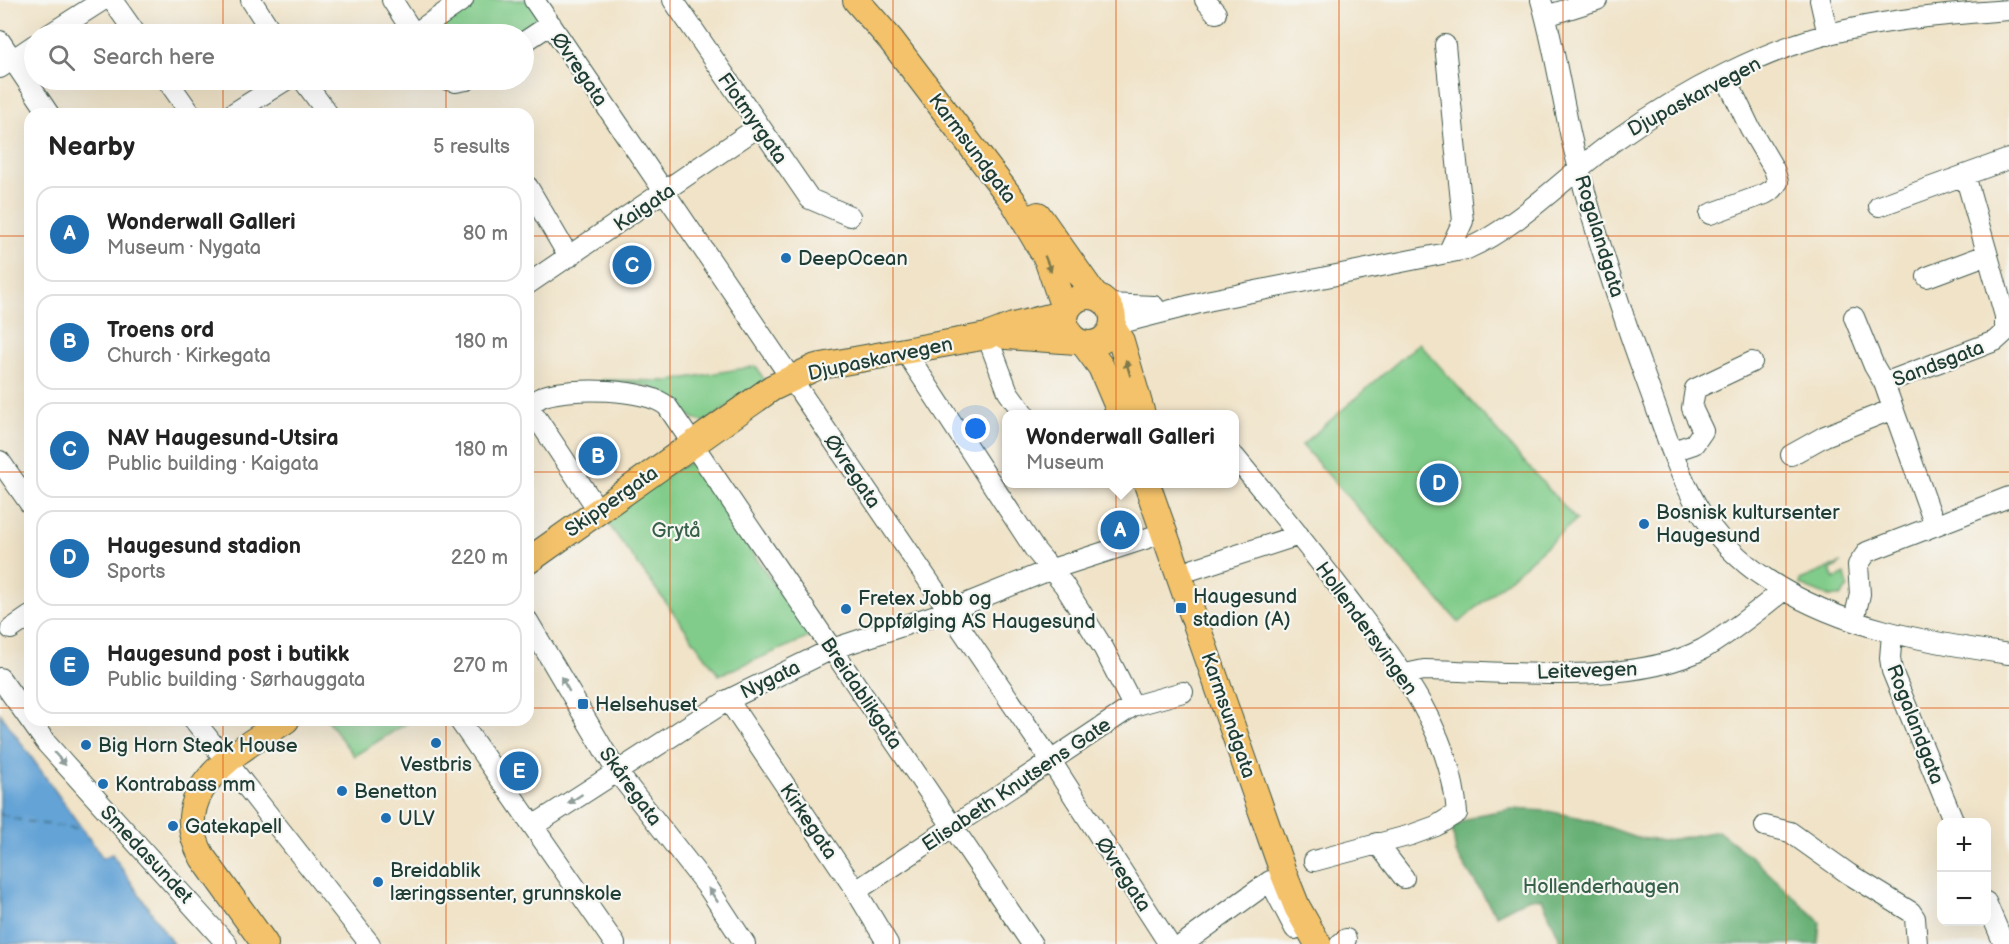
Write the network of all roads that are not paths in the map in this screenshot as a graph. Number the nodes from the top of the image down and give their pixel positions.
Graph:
1 (103, 0) edge
2 (112, 0) edge
3 (251, 0) edge
4 (392, 0) edge
5 (463, 0) edge
6 (673, 0) edge
7 (856, 0) edge
8 (879, 0) edge
9 (1597, 0) edge
10 (1820, 0) edge
11 (537, 1) edge
12 (1544, 8) edge
13 (2009, 10) edge
14 (66, 24) edge
15 (129, 24) edge
16 (267, 24) edge
17 (408, 24) edge
18 (428, 24) edge
19 (551, 24) junction
20 (534, 35) edge
21 (1828, 35) junction
22 (0, 41) edge
23 (1445, 45) dead end
24 (24, 52) edge
25 (6, 64) edge
26 (1725, 76) junction
27 (24, 85) edge
28 (28, 90) edge
29 (174, 90) edge
30 (270, 90) edge
31 (310, 90) edge
32 (44, 108) edge
33 (187, 108) edge
34 (242, 108) edge
35 (324, 108) edge
36 (758, 127) junction
37 (2009, 159) edge
38 (1579, 166) junction
39 (1965, 175) junction
40 (664, 194) junction
41 (534, 197) edge
42 (1879, 206) dead end
43 (1710, 214) dead end
44 (850, 216) dead end
45 (1448, 253) junction
46 (1986, 255) junction
47 (569, 257) junction
48 (1927, 277) dead end
49 (534, 280) edge
50 (1065, 312) junction
51 (1107, 313) junction
52 (1854, 317) dead end
53 (987, 336) junction
54 (1080, 342) junction
55 (905, 351) junction
56 (1752, 362) dead end
57 (790, 378) junction
58 (1884, 383) junction
59 (534, 401) edge
60 (1893, 409) junction
61 (1021, 410) edge
62 (1119, 410) edge
63 (1141, 410) edge
64 (534, 414) edge
65 (694, 442) junction
66 (1673, 452) junction
67 (1791, 455) dead end
68 (0, 461) edge
69 (1239, 462) edge
70 (22, 475) edge
71 (1149, 488) edge
72 (1167, 488) edge
73 (2009, 497) edge
74 (598, 510) junction
75 (1935, 526) junction
76 (1299, 535) junction
77 (1151, 537) dead end
78 (534, 557) edge
79 (1052, 569) junction
80 (1194, 569) junction
81 (1784, 590) junction
82 (948, 611) junction
83 (24, 620) edge
84 (1854, 620) junction
85 (11, 629) dead end
86 (534, 631) edge
87 (1892, 634) junction
88 (832, 649) junction
89 (2009, 654) edge
90 (1405, 674) junction
91 (0, 678) edge
92 (1184, 692) dead end
93 (728, 700) junction
94 (1133, 706) junction
95 (24, 712) edge
96 (34, 726) edge
97 (197, 726) edge
98 (277, 726) edge
99 (463, 726) edge
100 (1051, 760) junction
101 (221, 769) junction
102 (617, 772) junction
103 (1952, 818) edge
104 (533, 826) junction
105 (952, 826) junction
106 (1765, 826) dead end
107 (1377, 843) junction
108 (1314, 861) dead end
109 (1404, 878) dead end
110 (856, 891) junction
111 (1991, 914) edge
112 (1339, 942) edge
113 (227, 944) edge
114 (265, 944) edge
115 (370, 944) edge
116 (615, 944) edge
117 (745, 944) edge
118 (888, 944) edge
119 (1032, 944) edge
120 (1169, 944) edge
121 (1183, 944) edge
122 (1305, 944) edge
123 (1318, 944) edge
124 (1917, 944) edge
125 (2004, 944) edge

1 - 14 street
2 - 15 street
3 - 16 street
4 - 17 street
5 - 18 street
6 - 36 street, Flotmyrgata
7 -> 50 main road, Karmsundgata
8 - 51 main road, Karmsundgata
9 - 12 street, Rogalandgata
10 - 21 street
11 - 19 street, Øvregata
12 - 38 street, Rogalandgata
13 - 21 street, Djupaskarvegen
19 - 20 street
19 - 40 street, Øvregata
21 - 26 street, Djupaskarvegen
22 - 25 street
23 - 45 street
24 - 25 street
25 - 27 street
26 - 38 street, Djupaskarvegen
26 - 43 street
28 - 32 street
29 - 33 street
30 - 34 street
31 - 35 street
36 - 40 street, Kaigata
36 - 44 street, Flotmyrgata
37 - 39 street
38 - 45 street, Djupaskarvegen
38 - 66 street, Rogalandgata
39 - 42 street
39 - 46 street, Sandsgata
40 - 47 street, Kaigata
40 - 57 street, Øvregata
41 - 47 street
45 - 51 street, Djupaskarvegen
46 - 48 street
46 - 58 street, Sandsgata
47 - 49 street, Kaigata
50 - 51 main road
50 - 53 main road, Djupaskarvegen
50 - 54 main road
51 - 54 main road
63 -> 51 main road, Karmsundgata
52 - 58 street, Sandsgata
53 - 54 main road, Djupaskarvegen
53 - 55 main road, Djupaskarvegen
53 - 61 street
54 - 62 main road
55 - 57 main road, Djupaskarvegen
55 - 79 street
56 - 66 street
57 - 65 main road, Djupaskarvegen
57 - 82 street, Øvregata
58 - 60 street, Sandsgata
59 - 65 street
60 - 67 street
60 - 75 street, Sandsgata
64 - 74 street
65 - 74 main road, Skippergata
65 - 88 street, Breidablikgata
66 - 81 street, Rogalandgata
68 - 70 street
69 - 76 street, Hollendersvingen
71 - 123 main road, Karmsundgata
72 - 80 main road, Karmsundgata
73 - 75 street
74 - 78 main road, Skippergata
75 - 84 street
76 - 80 street
76 - 90 street, Hollendersvingen
77 - 79 street, Nygata
79 - 82 street, Nygata
79 - 94 street
80 - 112 main road, Karmsundgata
81 - 84 street, Rogalandgata
81 - 90 street, Leitevegen
82 - 88 street, Nygata
82 - 100 street, Øvregata
83 - 85 street
84 - 87 street, Rogalandgata
102 -> 86 street, Skåregata
87 - 89 street
87 - 103 street, Rogalandgata
88 - 93 street, Nygata
88 - 105 street, Breidablikgata
90 - 107 street, Hollendersvingen
91 -> 95 street, Smedasundet
92 - 94 street, Elisabeth Knutsens Gate
93 - 102 street, Nygata
93 - 110 street, Kirkegata
94 - 100 street, Elisabeth Knutsens Gate
96 -> 113 street, Smedasundet
97 - 101 street
98 - 101 main road
99 - 104 street
100 - 105 street, Elisabeth Knutsens Gate
100 - 120 street, Øvregata
101 - 114 main road
101 - 115 street
102 -> 104 street, Nygata
117 -> 102 street, Skåregata
104 - 116 street
105 - 110 street, Elisabeth Knutsens Gate
105 - 119 street, Breidablikgata
106 - 124 street
107 - 108 street, Hollendersvingen
107 - 109 street
110 - 118 street, Kirkegata
111 - 125 street
121 - 122 street

